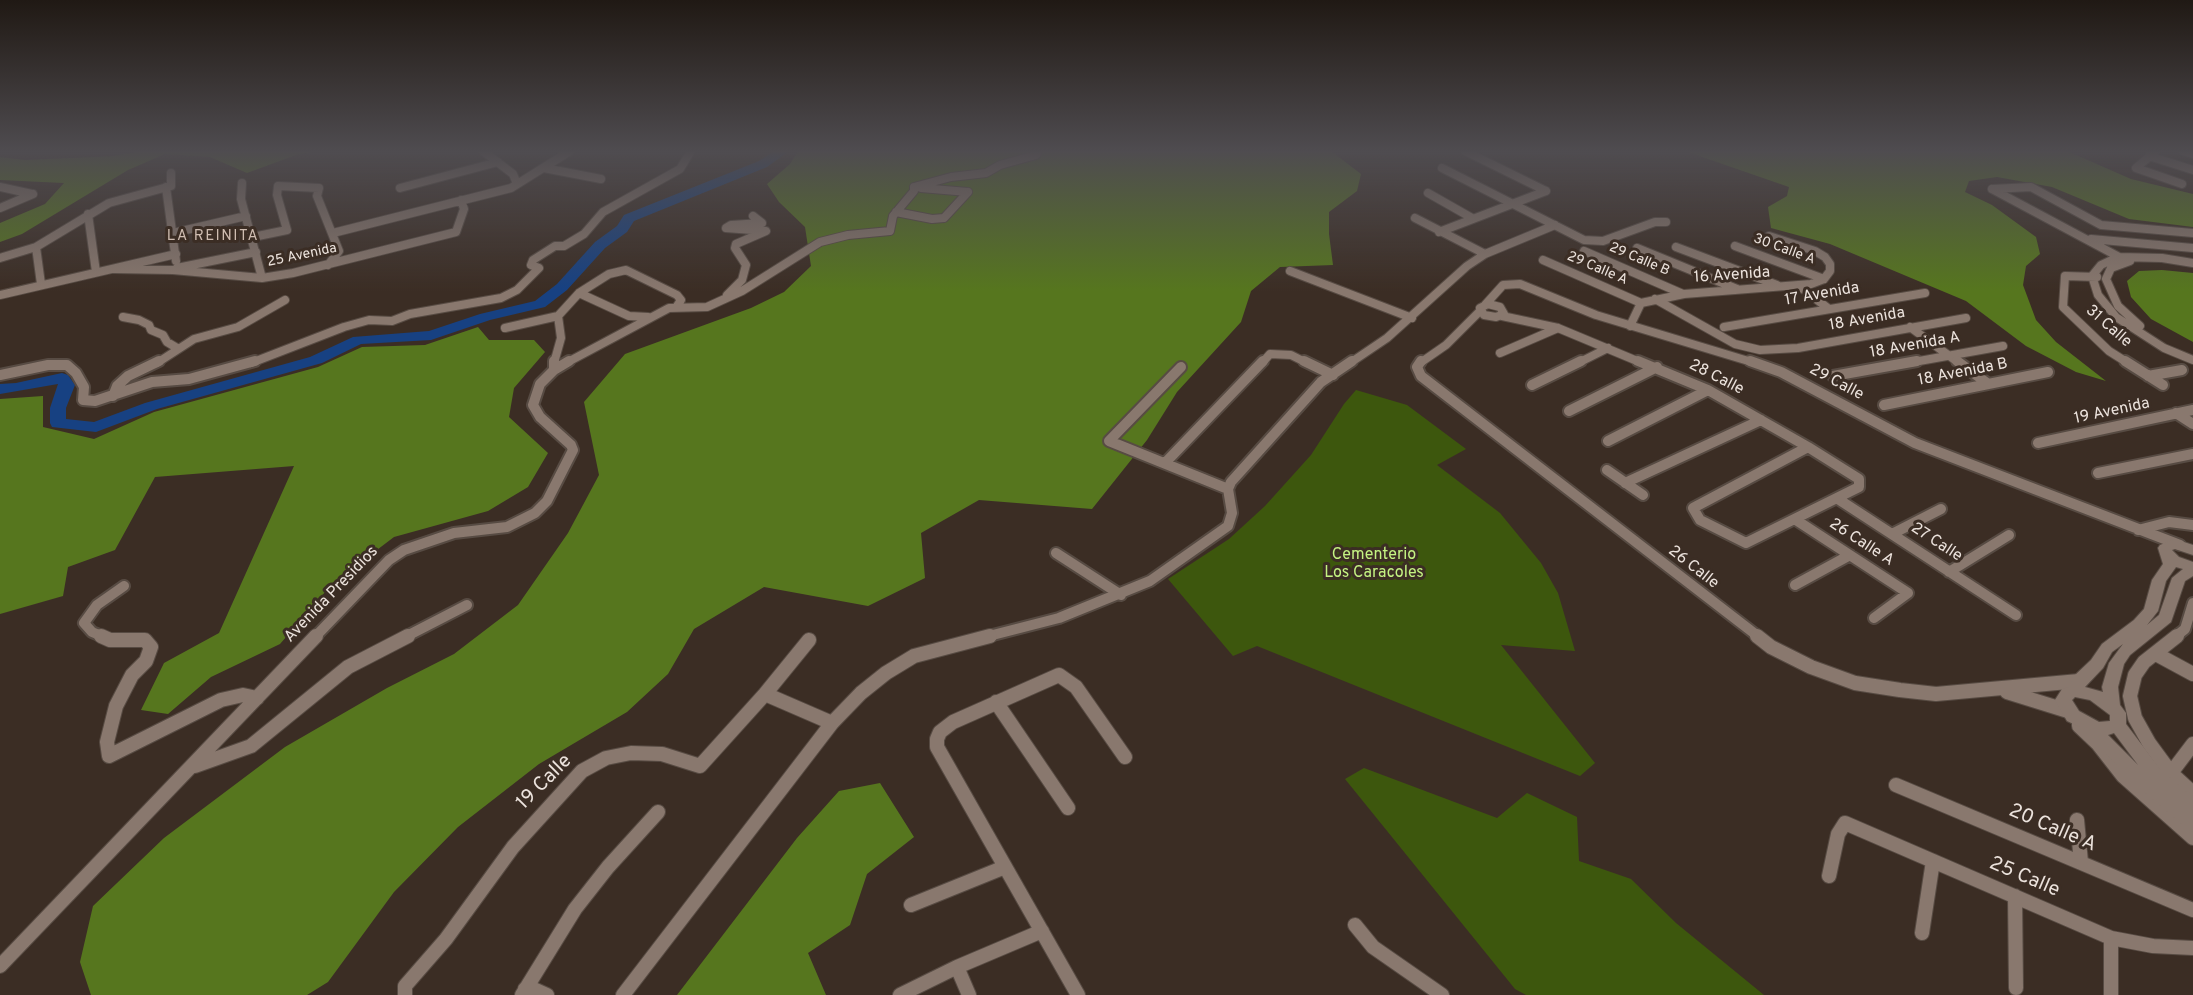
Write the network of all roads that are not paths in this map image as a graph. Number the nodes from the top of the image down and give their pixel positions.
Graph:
1 (25, 197) edge
2 (129, 197) edge
3 (170, 197) edge
4 (241, 197) edge
5 (278, 197) edge
6 (318, 197) edge
7 (470, 197) edge
8 (630, 197) edge
9 (908, 197) edge
10 (963, 197) edge
11 (1436, 197) edge
12 (1500, 197) edge
13 (1530, 197) edge
14 (2008, 197) edge
15 (2050, 197) edge
16 (461, 200) junction
17 (1513, 204) junction
18 (0, 208) edge
19 (896, 212) junction
20 (88, 214) junction
21 (246, 216) junction
22 (753, 216) dead end
23 (1415, 218) dead end
24 (1472, 218) junction
25 (1666, 222) dead end
26 (1555, 225) junction
27 (1439, 232) junction
28 (333, 233) junction
29 (2193, 233) edge
30 (173, 234) junction
31 (1769, 236) dead end
32 (252, 237) junction
33 (2084, 239) junction
34 (1735, 246) dead end
35 (36, 247) junction
36 (1676, 247) dead end
37 (1637, 248) dead end
38 (2193, 248) edge
39 (256, 252) junction
40 (1584, 252) dead end
41 (176, 254) junction
42 (1485, 254) junction
43 (2118, 257) junction
44 (0, 258) edge
45 (1542, 260) dead end
46 (2127, 261) junction
47 (327, 265) junction
48 (2193, 265) edge
49 (114, 269) junction
50 (174, 269) junction
51 (1290, 271) dead end
52 (96, 272) junction
53 (2092, 276) junction
54 (262, 279) junction
55 (1824, 279) junction
56 (2106, 279) junction
57 (40, 284) junction
58 (1799, 286) junction
59 (1782, 287) junction
60 (1740, 290) junction
61 (1497, 291) junction
62 (579, 292) junction
63 (1925, 293) dead end
64 (1684, 294) junction
65 (0, 295) edge
66 (1655, 299) junction
67 (285, 300) dead end
68 (720, 301) junction
69 (1641, 303) junction
70 (677, 306) junction
71 (1482, 308) junction
72 (1829, 309) junction
73 (1501, 313) junction
74 (558, 316) junction
75 (123, 317) dead end
76 (651, 317) junction
77 (1412, 318) junction
78 (1966, 318) dead end
79 (1630, 326) junction
80 (1553, 327) junction
81 (1724, 327) dead end
82 (1910, 327) junction
83 (505, 328) dead end
84 (1461, 330) junction
85 (2003, 346) dead end
86 (177, 348) junction
87 (1608, 348) junction
88 (1500, 353) dead end
89 (1948, 355) junction
90 (2193, 355) edge
91 (2193, 360) edge
92 (1657, 367) junction
93 (1181, 368) dead end
94 (554, 370) junction
95 (2182, 370) dead end
96 (2048, 372) dead end
97 (0, 375) edge
98 (1333, 375) junction
99 (1833, 376) dead end
100 (2148, 376) junction
101 (1988, 383) junction
102 (1532, 385) dead end
103 (2163, 385) dead end
104 (1708, 390) junction
105 (113, 396) junction
106 (1884, 405) dead end
107 (2193, 410) edge
108 (1569, 411) dead end
109 (2176, 413) junction
110 (1761, 420) junction
111 (2193, 424) edge
112 (1608, 441) dead end
113 (2038, 443) dead end
114 (1808, 447) junction
115 (2193, 454) edge
116 (1165, 463) junction
117 (1607, 470) dead end
118 (2098, 473) dead end
119 (1625, 483) junction
120 (1228, 489) junction
121 (1642, 495) dead end
122 (1838, 499) junction
123 (1941, 509) dead end
124 (1796, 520) junction
125 (2164, 523) junction
126 (2193, 525) edge
127 (2138, 531) junction
128 (1892, 534) junction
129 (2009, 535) dead end
130 (2187, 547) edge
131 (1056, 553) dead end
132 (2167, 554) junction
133 (1850, 555) junction
134 (2193, 568) edge
135 (1949, 572) junction
136 (1795, 585) dead end
137 (124, 586) dead end
138 (1121, 595) junction
139 (2193, 603) edge
140 (467, 604) dead end
141 (2016, 615) dead end
142 (1874, 618) dead end
143 (2189, 631) edge
144 (809, 640) dead end
145 (2156, 654) junction
146 (2193, 674) edge
147 (2074, 688) junction
148 (1985, 690) junction
149 (765, 694) junction
150 (257, 698) junction
151 (996, 702) junction
152 (2112, 706) junction
153 (2078, 719) junction
154 (832, 723) junction
155 (2118, 725) junction
156 (2193, 744) edge
157 (1125, 757) dead end
158 (192, 767) junction
159 (2171, 772) junction
160 (1896, 785) dead end
161 (2193, 792) edge
162 (1068, 808) dead end
163 (2193, 809) edge
164 (658, 812) dead end
165 (2077, 820) dead end
166 (2193, 824) edge
167 (2193, 838) edge
168 (1933, 861) junction
169 (2081, 862) junction
170 (1005, 867) junction
171 (1829, 876) dead end
172 (2015, 896) junction
173 (911, 905) dead end
174 (2193, 910) edge
175 (1355, 925) dead end
176 (1041, 931) junction
177 (1922, 933) dead end
178 (2110, 938) junction
179 (2193, 948) edge
180 (0, 966) edge
181 (957, 967) junction
182 (2016, 988) dead end
183 (524, 992) edge
184 (405, 995) edge
185 (547, 995) edge
186 (623, 995) edge
187 (900, 995) edge
188 (969, 995) edge
189 (1078, 995) edge
190 (1442, 995) edge
191 (2111, 995) edge

1 - 18 street
2 - 20 street
3 - 30 street
4 - 21 street
5 - 32 street
6 - 28 street
7 - 16 street
8 - 105 street
9 - 19 street, Avenida Presidios
10 - 19 street
11 - 24 street
12 - 17 street
13 - 17 street
14 - 33 street
15 - 29 street
16 - 28 street
16 - 47 street, 25 Avenida
17 - 24 street
17 - 26 street
19 - 68 street, Avenida Presidios
20 - 35 street
20 - 52 street
21 - 30 street
21 - 32 street
22 - 68 street
23 - 27 street
24 - 27 street
25 - 26 street
26 - 42 street
27 - 42 street
28 - 47 street
30 - 41 street
31 - 55 street
32 - 39 street
33 - 38 street
33 - 43 street
34 - 55 street, 30 Calle A
35 - 44 street
35 - 57 street
36 - 59 street
37 - 60 street
39 - 50 street
39 - 54 street
40 - 64 street, 29 Calle B
41 - 49 street, 25 Avenida
41 - 50 street
42 - 77 street
43 - 46 street
43 - 48 street
43 - 53 street
45 - 69 street, 29 Calle A
46 - 48 street
46 - 56 street
47 - 54 street, 25 Avenida
49 - 50 street, 25 Avenida
49 - 52 street, 25 Avenida
50 - 54 street, 25 Avenida
51 - 77 street
52 - 57 street, 25 Avenida
53 - 56 street
53 - 91 street
53 - 100 street, 31 Calle
55 - 58 street, 16 Avenida
56 - 90 street
57 - 65 street, 25 Avenida
58 - 59 street, 16 Avenida
58 - 72 street
59 - 60 street, 16 Avenida
60 - 64 street, 16 Avenida
61 - 71 street
61 - 73 street
61 - 79 street, 29 Calle
62 - 70 street
62 - 74 street
62 - 76 street
63 - 72 street, 17 Avenida
64 - 66 street, 16 Avenida
66 - 69 street, 16 Avenida
66 - 82 street, 18 Avenida
67 - 86 street
68 - 70 street, Avenida Presidios
69 - 79 street
70 - 76 street, Avenida Presidios
71 - 73 street, 28 Calle
71 - 84 street
72 - 81 street, 17 Avenida
73 - 80 street, 28 Calle
73 - 84 street
74 - 83 street
74 - 94 street
75 - 86 street
76 - 94 street, Avenida Presidios
77 - 98 street
78 - 82 street, 18 Avenida
79 - 127 street, 29 Calle
80 - 87 street, 28 Calle
80 - 88 street
82 - 89 street
84 - 148 street, 26 Calle
85 - 89 street, 18 Avenida A
86 - 105 street
87 - 92 street, 28 Calle
87 - 102 street
89 - 99 street, 18 Avenida A
89 - 101 street
92 - 104 street, 28 Calle
92 - 108 street
93 - 116 street
94 - 150 street, Avenida Presidios
95 - 100 street
96 - 101 street, 18 Avenida B
97 - 105 street
98 - 116 street
98 - 120 street
100 - 103 street, 31 Calle
101 - 106 street, 18 Avenida B
104 - 110 street, 28 Calle
104 - 112 street
107 - 109 street, 19 Avenida
109 - 111 street
109 - 113 street, 19 Avenida
110 - 114 street, 28 Calle
110 - 119 street
114 - 122 street, 28 Calle
114 - 124 street
115 - 118 street
116 - 120 street
117 - 119 street
119 - 121 street
120 - 138 street
122 - 124 street
122 - 128 street, 27 Calle
123 - 128 street
124 - 133 street, 26 Calle A
125 - 126 street
125 - 127 street
125 - 130 street
127 - 130 street, 29 Calle
127 - 132 street, 29 Calle
128 - 135 street, 27 Calle
129 - 135 street
130 - 132 street
131 - 138 street
132 - 134 street
132 - 147 street
133 - 136 street
133 - 142 street, 26 Calle A
134 - 152 street
135 - 141 street, 27 Calle
137 - 150 street
138 - 154 street
139 - 143 street
140 - 158 street
143 - 145 street
144 - 149 street, 19 Calle
145 - 146 street
145 - 159 street
147 - 148 street, 26 Calle
147 - 152 street
147 - 153 street
148 - 153 street, 26 Calle
149 - 154 street
149 - 184 street, 19 Calle
150 - 158 street, Avenida Presidios
151 - 157 street
151 - 162 street
151 - 170 street
152 - 155 street
153 - 155 street
153 - 166 street
153 - 167 street
154 - 186 street
155 - 163 street
156 - 159 street
158 - 180 street, Avenida Presidios
159 - 161 street
160 - 169 street, 20 Calle A
164 - 183 street
165 - 169 street
168 - 171 street, 25 Calle
168 - 172 street, 25 Calle
168 - 177 street
169 - 174 street, 20 Calle A
170 - 173 street
170 - 176 street
172 - 178 street, 25 Calle
172 - 182 street
175 - 190 street
176 - 181 street
176 - 189 street
178 - 179 street, 25 Calle
178 - 191 street
181 - 187 street
181 - 188 street
183 - 185 street

